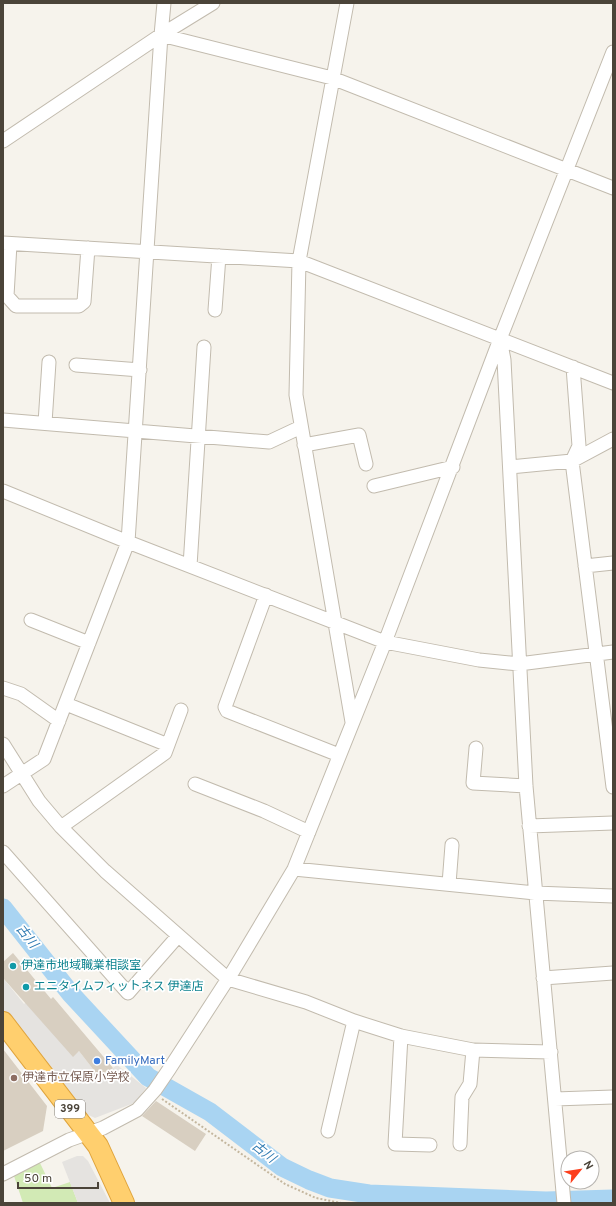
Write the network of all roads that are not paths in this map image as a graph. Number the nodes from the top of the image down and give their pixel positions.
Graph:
1 (164, 3) edge
2 (213, 3) edge
3 (347, 3) edge
4 (161, 35) junction
5 (613, 52) edge
6 (332, 78) junction
7 (3, 141) edge
8 (568, 171) junction
9 (613, 188) edge
10 (6, 243) edge
11 (88, 248) junction
12 (149, 251) junction
13 (219, 256) junction
14 (298, 261) junction
15 (215, 310) dead end
16 (500, 339) junction
17 (204, 347) dead end
18 (49, 362) dead end
19 (76, 365) dead end
20 (573, 366) junction
21 (140, 370) junction
22 (613, 383) edge
23 (3, 420) edge
24 (45, 423) junction
25 (301, 427) junction
26 (136, 431) junction
27 (198, 436) junction
28 (613, 439) edge
29 (304, 445) junction
30 (572, 461) junction
31 (366, 464) dead end
32 (453, 467) junction
33 (510, 467) junction
34 (374, 486) dead end
35 (3, 491) edge
36 (128, 542) junction
37 (613, 563) edge
38 (190, 566) junction
39 (585, 566) junction
40 (266, 595) junction
41 (31, 620) dead end
42 (334, 621) junction
43 (385, 642) junction
44 (89, 643) junction
45 (613, 652) edge
46 (596, 654) junction
47 (519, 664) junction
48 (3, 688) edge
49 (66, 704) junction
50 (181, 710) dead end
51 (59, 721) junction
52 (352, 722) junction
53 (3, 744) edge
54 (168, 745) junction
55 (476, 748) dead end
56 (611, 748) edge
57 (339, 755) junction
58 (22, 775) junction
59 (195, 784) dead end
60 (3, 786) edge
61 (526, 786) junction
62 (613, 787) edge
63 (613, 822) edge
64 (529, 826) junction
65 (61, 827) junction
66 (309, 832) junction
67 (452, 845) dead end
68 (3, 852) edge
69 (294, 869) junction
70 (449, 884) junction
71 (535, 894) junction
72 (613, 896) edge
73 (178, 936) junction
74 (613, 973) edge
75 (543, 978) junction
76 (228, 979) junction
77 (354, 1021) junction
78 (3, 1022) edge
79 (401, 1036) junction
80 (473, 1050) junction
81 (551, 1052) junction
82 (613, 1097) edge
83 (555, 1099) junction
84 (328, 1131) dead end
85 (89, 1133) junction
86 (460, 1144) dead end
87 (430, 1145) dead end
88 (3, 1174) edge
89 (124, 1203) edge
90 (564, 1203) edge

1 - 4 street
2 - 4 street
3 - 6 street
4 - 6 street
4 - 7 street
4 - 12 street
5 - 8 street
6 - 8 street
6 - 14 street
8 - 9 street
8 - 16 street
10 - 11 street
10 - 11 street
11 - 12 street
12 - 13 street
12 - 21 street
13 - 14 street
13 - 15 street
14 - 16 street
14 - 25 street
16 - 20 street
16 - 32 street
16 - 33 street
17 - 27 street
18 - 24 street
19 - 21 street
20 - 22 street
20 - 30 street
21 - 26 street
23 - 24 street
24 - 26 street
25 - 27 street
25 - 29 street
26 - 27 street
26 - 36 street
27 - 38 street
28 - 30 street
29 - 31 street
29 - 42 street
30 - 33 street
30 - 39 street
32 - 34 street
32 - 43 street
33 - 47 street
35 - 36 street
36 - 38 street
36 - 44 street
37 - 39 street
38 - 40 street
39 - 46 street
40 - 42 street
40 - 57 street
41 - 44 street
42 - 43 street
42 - 52 street
43 - 47 street
43 - 52 street
44 - 49 street
45 - 46 street
46 - 47 street
46 - 56 street
47 - 61 street
48 - 51 street
49 - 51 street
49 - 54 street
50 - 54 street
51 - 58 street
52 - 57 street
53 - 58 street
54 - 65 street
55 - 61 street
56 - 62 street
57 - 66 street
58 - 60 street
58 - 65 street
59 - 66 street
61 - 64 street
63 - 64 street
64 - 71 street
65 - 73 street
66 - 69 street
67 - 70 street
68 - 73 street
69 - 70 street
69 - 76 street
70 - 71 street
71 - 72 street
71 - 75 street
73 - 76 street
74 - 75 street
75 - 81 street
76 - 77 street
76 - 85 street
77 - 79 street
77 - 84 street
78 - 85 highway, 399
79 - 80 street
79 - 87 street
80 - 81 street
80 - 86 street
81 - 83 street
82 - 83 street
83 - 90 street
85 - 88 street
85 - 89 highway, 399

